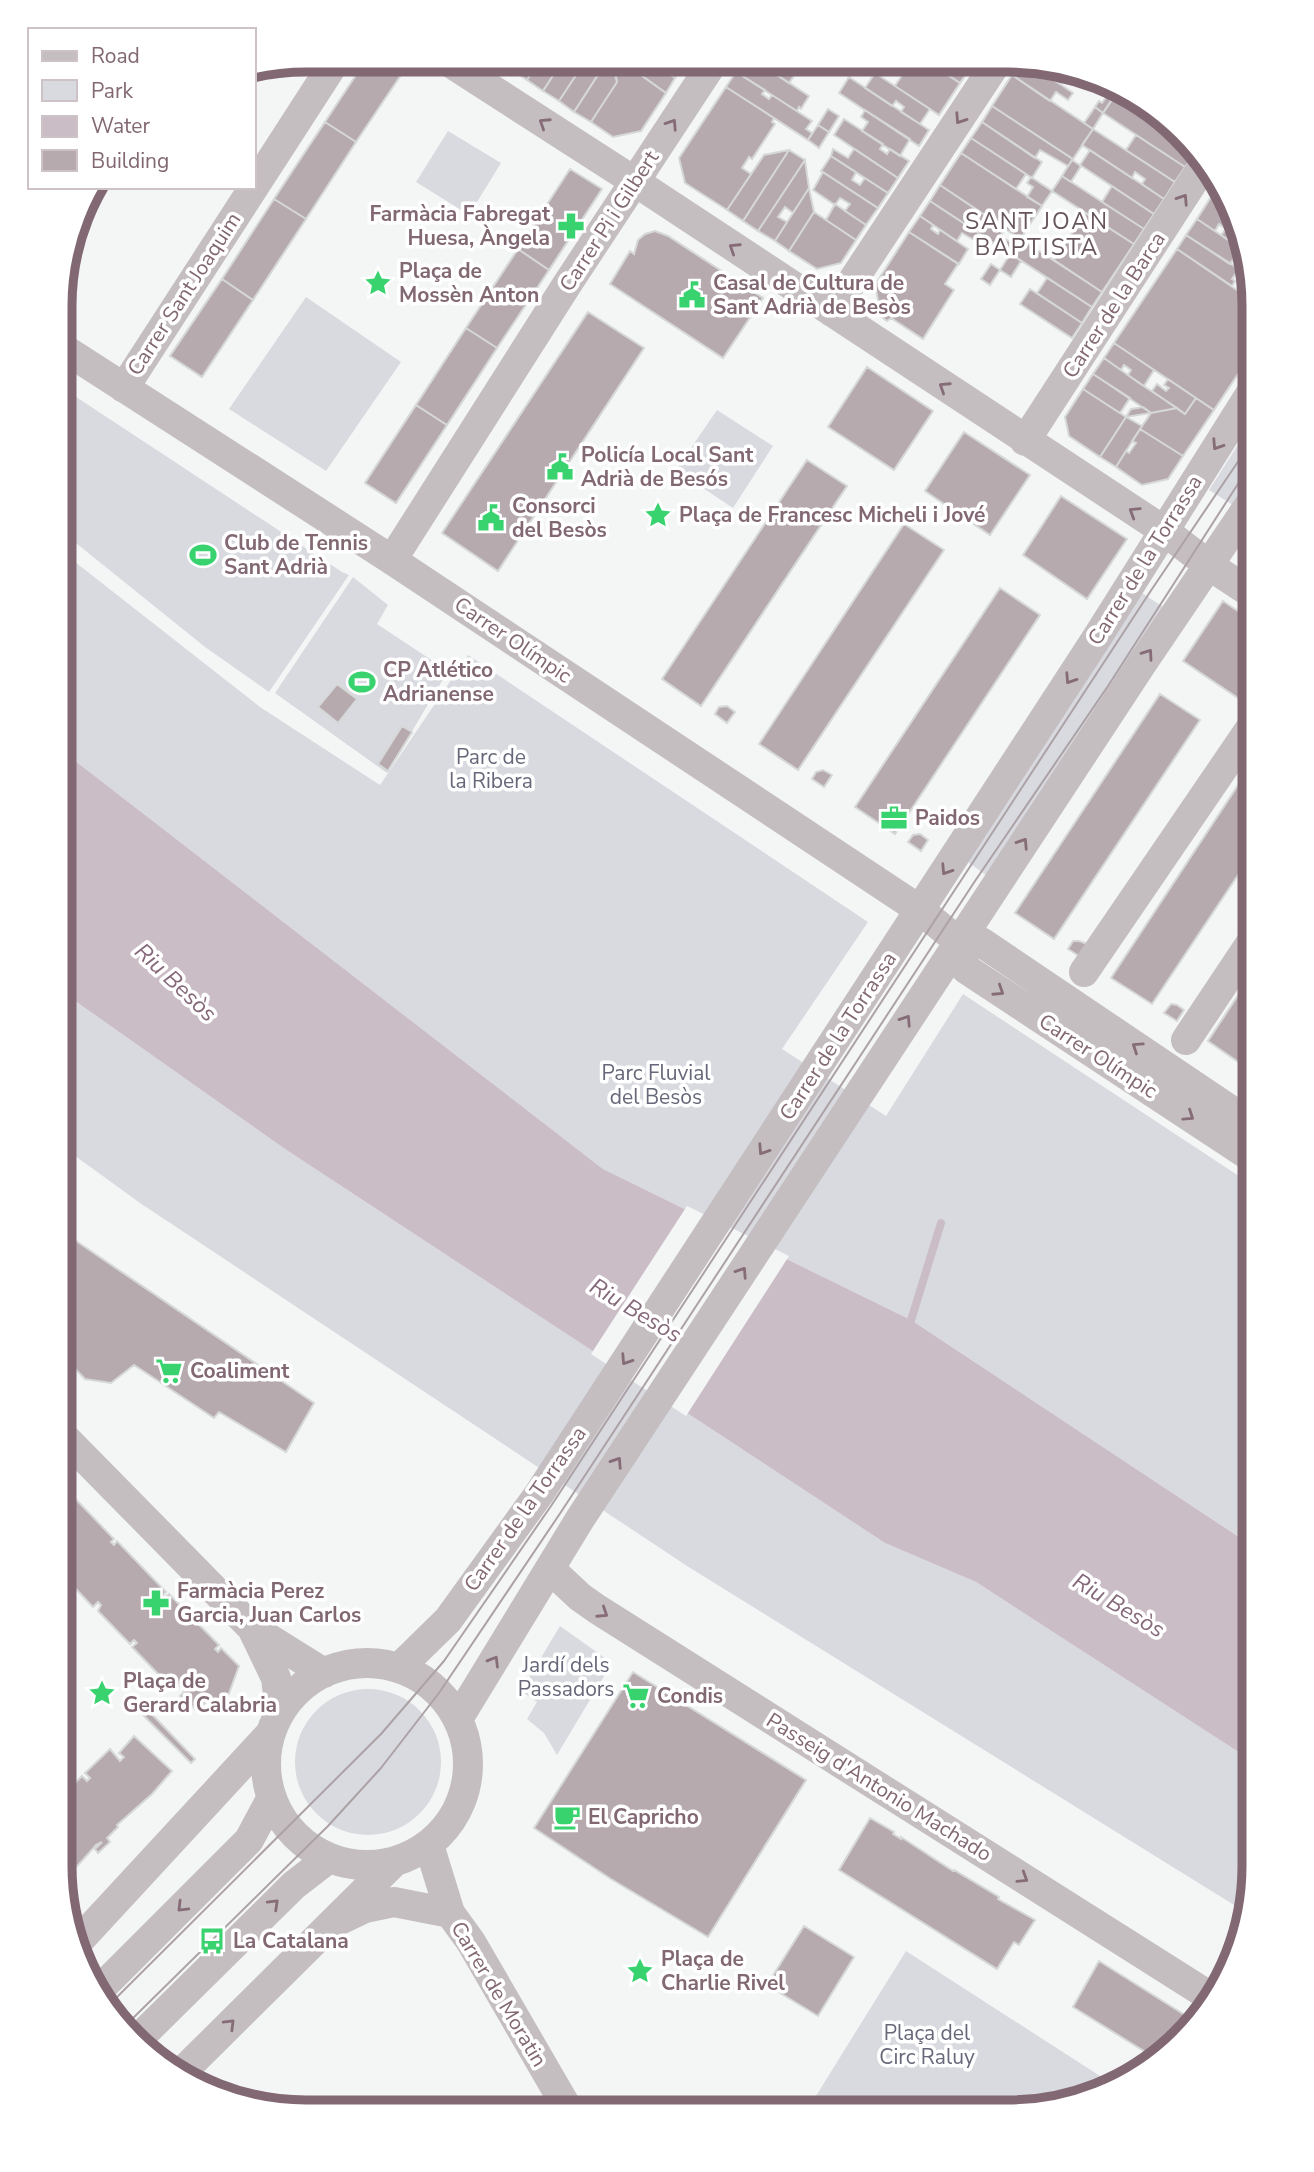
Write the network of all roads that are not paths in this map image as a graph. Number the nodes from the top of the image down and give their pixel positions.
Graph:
1 (328, 72) edge
2 (465, 72) edge
3 (707, 72) edge
4 (990, 72) edge
5 (1200, 172) edge
6 (634, 181) junction
7 (256, 184) edge
8 (253, 189) edge
9 (832, 312) junction
10 (72, 354) edge
11 (124, 388) junction
12 (1242, 407) edge
13 (1025, 441) junction
14 (1242, 517) edge
15 (1163, 530) junction
16 (391, 560) junction
17 (1210, 566) junction
18 (1242, 587) edge
19 (1242, 741) edge
20 (920, 910) junction
21 (958, 942) junction
22 (1242, 956) edge
23 (1084, 972) dead end
24 (1186, 1040) dead end
25 (1242, 1118) edge
26 (1242, 1151) edge
27 (72, 1445) edge
28 (550, 1569) junction
29 (252, 1628) junction
30 (399, 1668) junction
31 (324, 1673) junction
32 (458, 1719) junction
33 (275, 1723) junction
34 (271, 1799) junction
35 (429, 1845) junction
36 (330, 1858) junction
37 (394, 1862) junction
38 (450, 1913) junction
39 (332, 1924) junction
40 (83, 1936) edge
41 (104, 1985) edge
42 (1204, 1993) edge
43 (143, 2034) edge
44 (187, 2068) edge
45 (563, 2100) edge

1 - 7 street, Carrer Sant Joaquim
6 -> 2 street
6 -> 3 street, Carrer Pi i Gilbert
4 -> 9 street
13 -> 5 street, Carrer de la Barca
9 -> 6 street
6 - 16 street, Carrer Pi i Gilbert
8 - 11 street, Carrer Sant Joaquim
13 -> 9 street
10 - 11 street, Carrer Olímpic
11 - 16 street, Carrer Olímpic
12 -> 15 street, Carrer de la Torrassa
15 -> 13 street
14 - 17 street
15 - 17 street
15 -> 20 street, Carrer de la Torrassa
16 - 20 street, Carrer Olímpic
17 - 18 street
21 -> 17 street
19 - 23 street
20 - 21 street, Carrer Olímpic
20 -> 30 street, Carrer de la Torrassa
25 -> 21 street, Carrer Olímpic
21 -> 26 street, Carrer Olímpic
28 -> 21 street
22 - 24 street
27 - 29 street
32 -> 28 street
28 -> 42 street, Passeig d'Antonio Machado
29 - 31 street
29 - 33 street
30 - 31 street
30 - 32 street
31 - 33 street
32 - 35 street
33 - 34 street
33 - 40 street
34 - 36 street
34 -> 41 street
35 - 37 street
35 - 38 street, Carrer de Moratin
36 - 37 street
43 -> 36 street
37 - 39 street
38 - 39 street, Carrer de Moratin
38 - 45 street, Carrer de Moratin
44 -> 39 street

